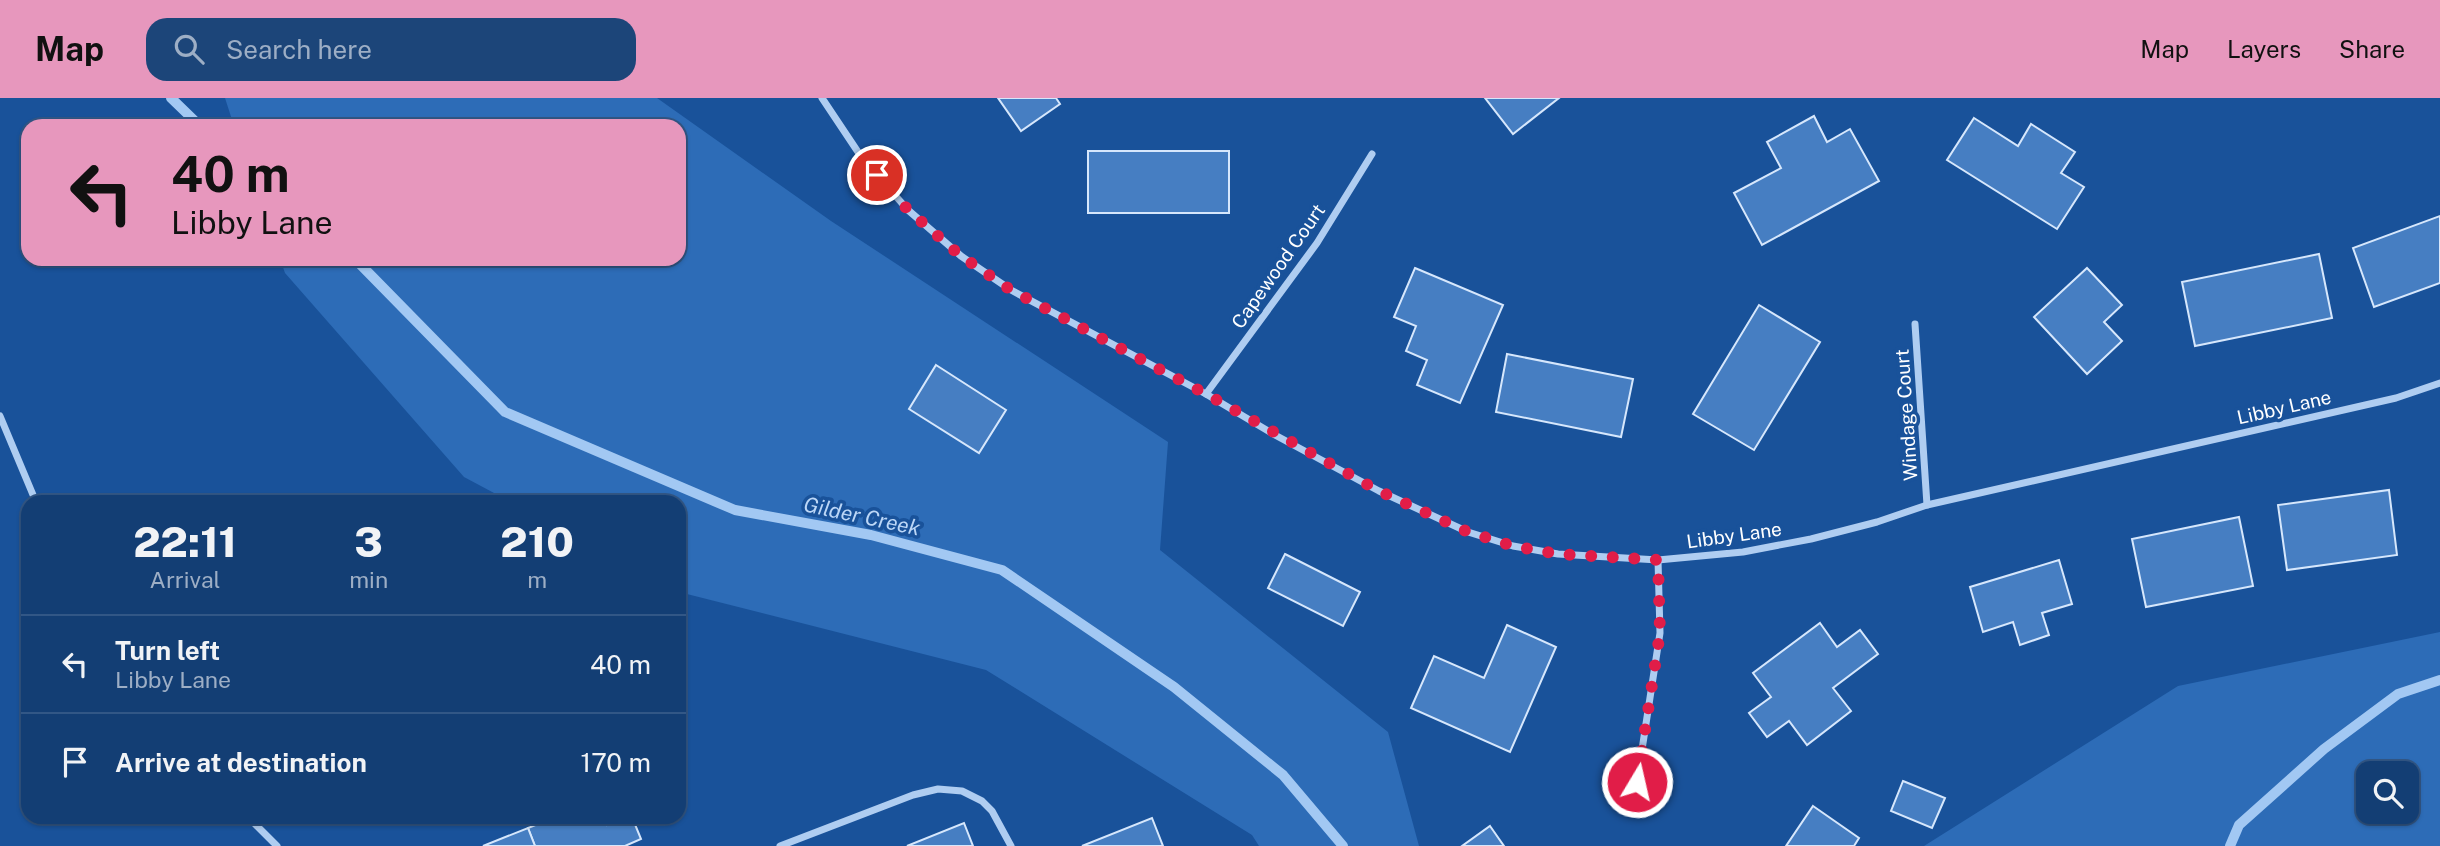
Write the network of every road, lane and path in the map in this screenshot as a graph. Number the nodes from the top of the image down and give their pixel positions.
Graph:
1 (822, 98) edge
2 (1372, 155) dead end
3 (1916, 324) dead end
4 (2440, 383) edge
5 (1206, 394) junction
6 (0, 416) edge
7 (33, 495) edge
8 (1927, 505) junction
9 (1658, 560) junction
10 (1637, 782) dead end
11 (255, 824) edge
12 (277, 846) edge
13 (780, 846) edge
14 (1011, 846) edge

1 - 5 street, Libby Lane
2 - 5 street, Capewood Court
3 - 8 street, Windage Court
4 - 8 street, Libby Lane
5 - 9 street, Libby Lane
6 - 7 street
8 - 9 street, Libby Lane
9 - 10 street
11 - 12 street
13 - 14 street

